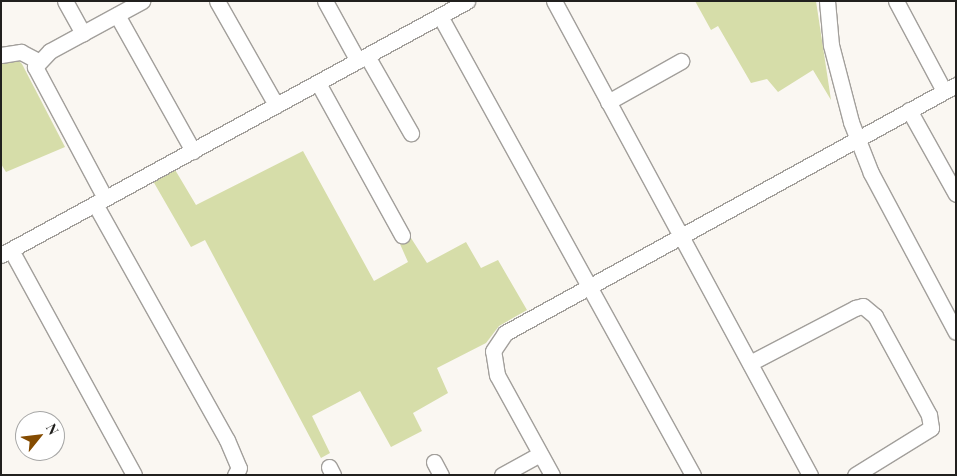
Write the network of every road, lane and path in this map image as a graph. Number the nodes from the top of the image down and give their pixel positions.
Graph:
1 (65, 1) edge
2 (142, 1) edge
3 (217, 1) edge
4 (325, 1) edge
5 (467, 1) edge
6 (554, 1) edge
7 (827, 1) edge
8 (896, 1) edge
9 (117, 15) junction
10 (440, 16) junction
11 (83, 34) junction
12 (1, 55) edge
13 (362, 58) junction
14 (38, 61) junction
15 (681, 61) dead end
16 (318, 82) junction
17 (950, 88) edge
18 (608, 102) junction
19 (276, 105) junction
20 (910, 110) junction
21 (411, 133) dead end
22 (858, 138) junction
23 (193, 151) junction
24 (956, 194) edge
25 (100, 201) junction
26 (402, 236) dead end
27 (681, 236) junction
28 (6, 253) edge
29 (590, 286) junction
30 (956, 332) edge
31 (750, 362) junction
32 (540, 454) junction
33 (134, 475) edge
34 (235, 475) edge
35 (502, 475) edge
36 (552, 475) edge
37 (693, 475) edge
38 (810, 475) edge
39 (855, 475) edge

1 - 11 street
2 - 9 street
3 - 19 street
4 - 13 street
5 - 10 street
6 - 18 street
7 - 22 street
8 - 17 street
9 - 11 street
9 - 23 street
10 - 13 street
10 - 29 street
11 - 14 street
12 - 14 street
13 - 16 street
13 - 21 street
14 - 25 street
15 - 18 street
16 - 19 street
16 - 26 street
17 - 20 street
18 - 27 street
19 - 23 street
20 - 22 street
20 - 24 street
22 - 27 street
22 - 30 street
23 - 25 street
25 - 28 street
25 - 34 street
27 - 29 street
27 - 31 street
28 - 33 street
29 - 32 street
29 - 37 street
31 - 38 street
31 - 39 street
32 - 35 street
32 - 36 street

